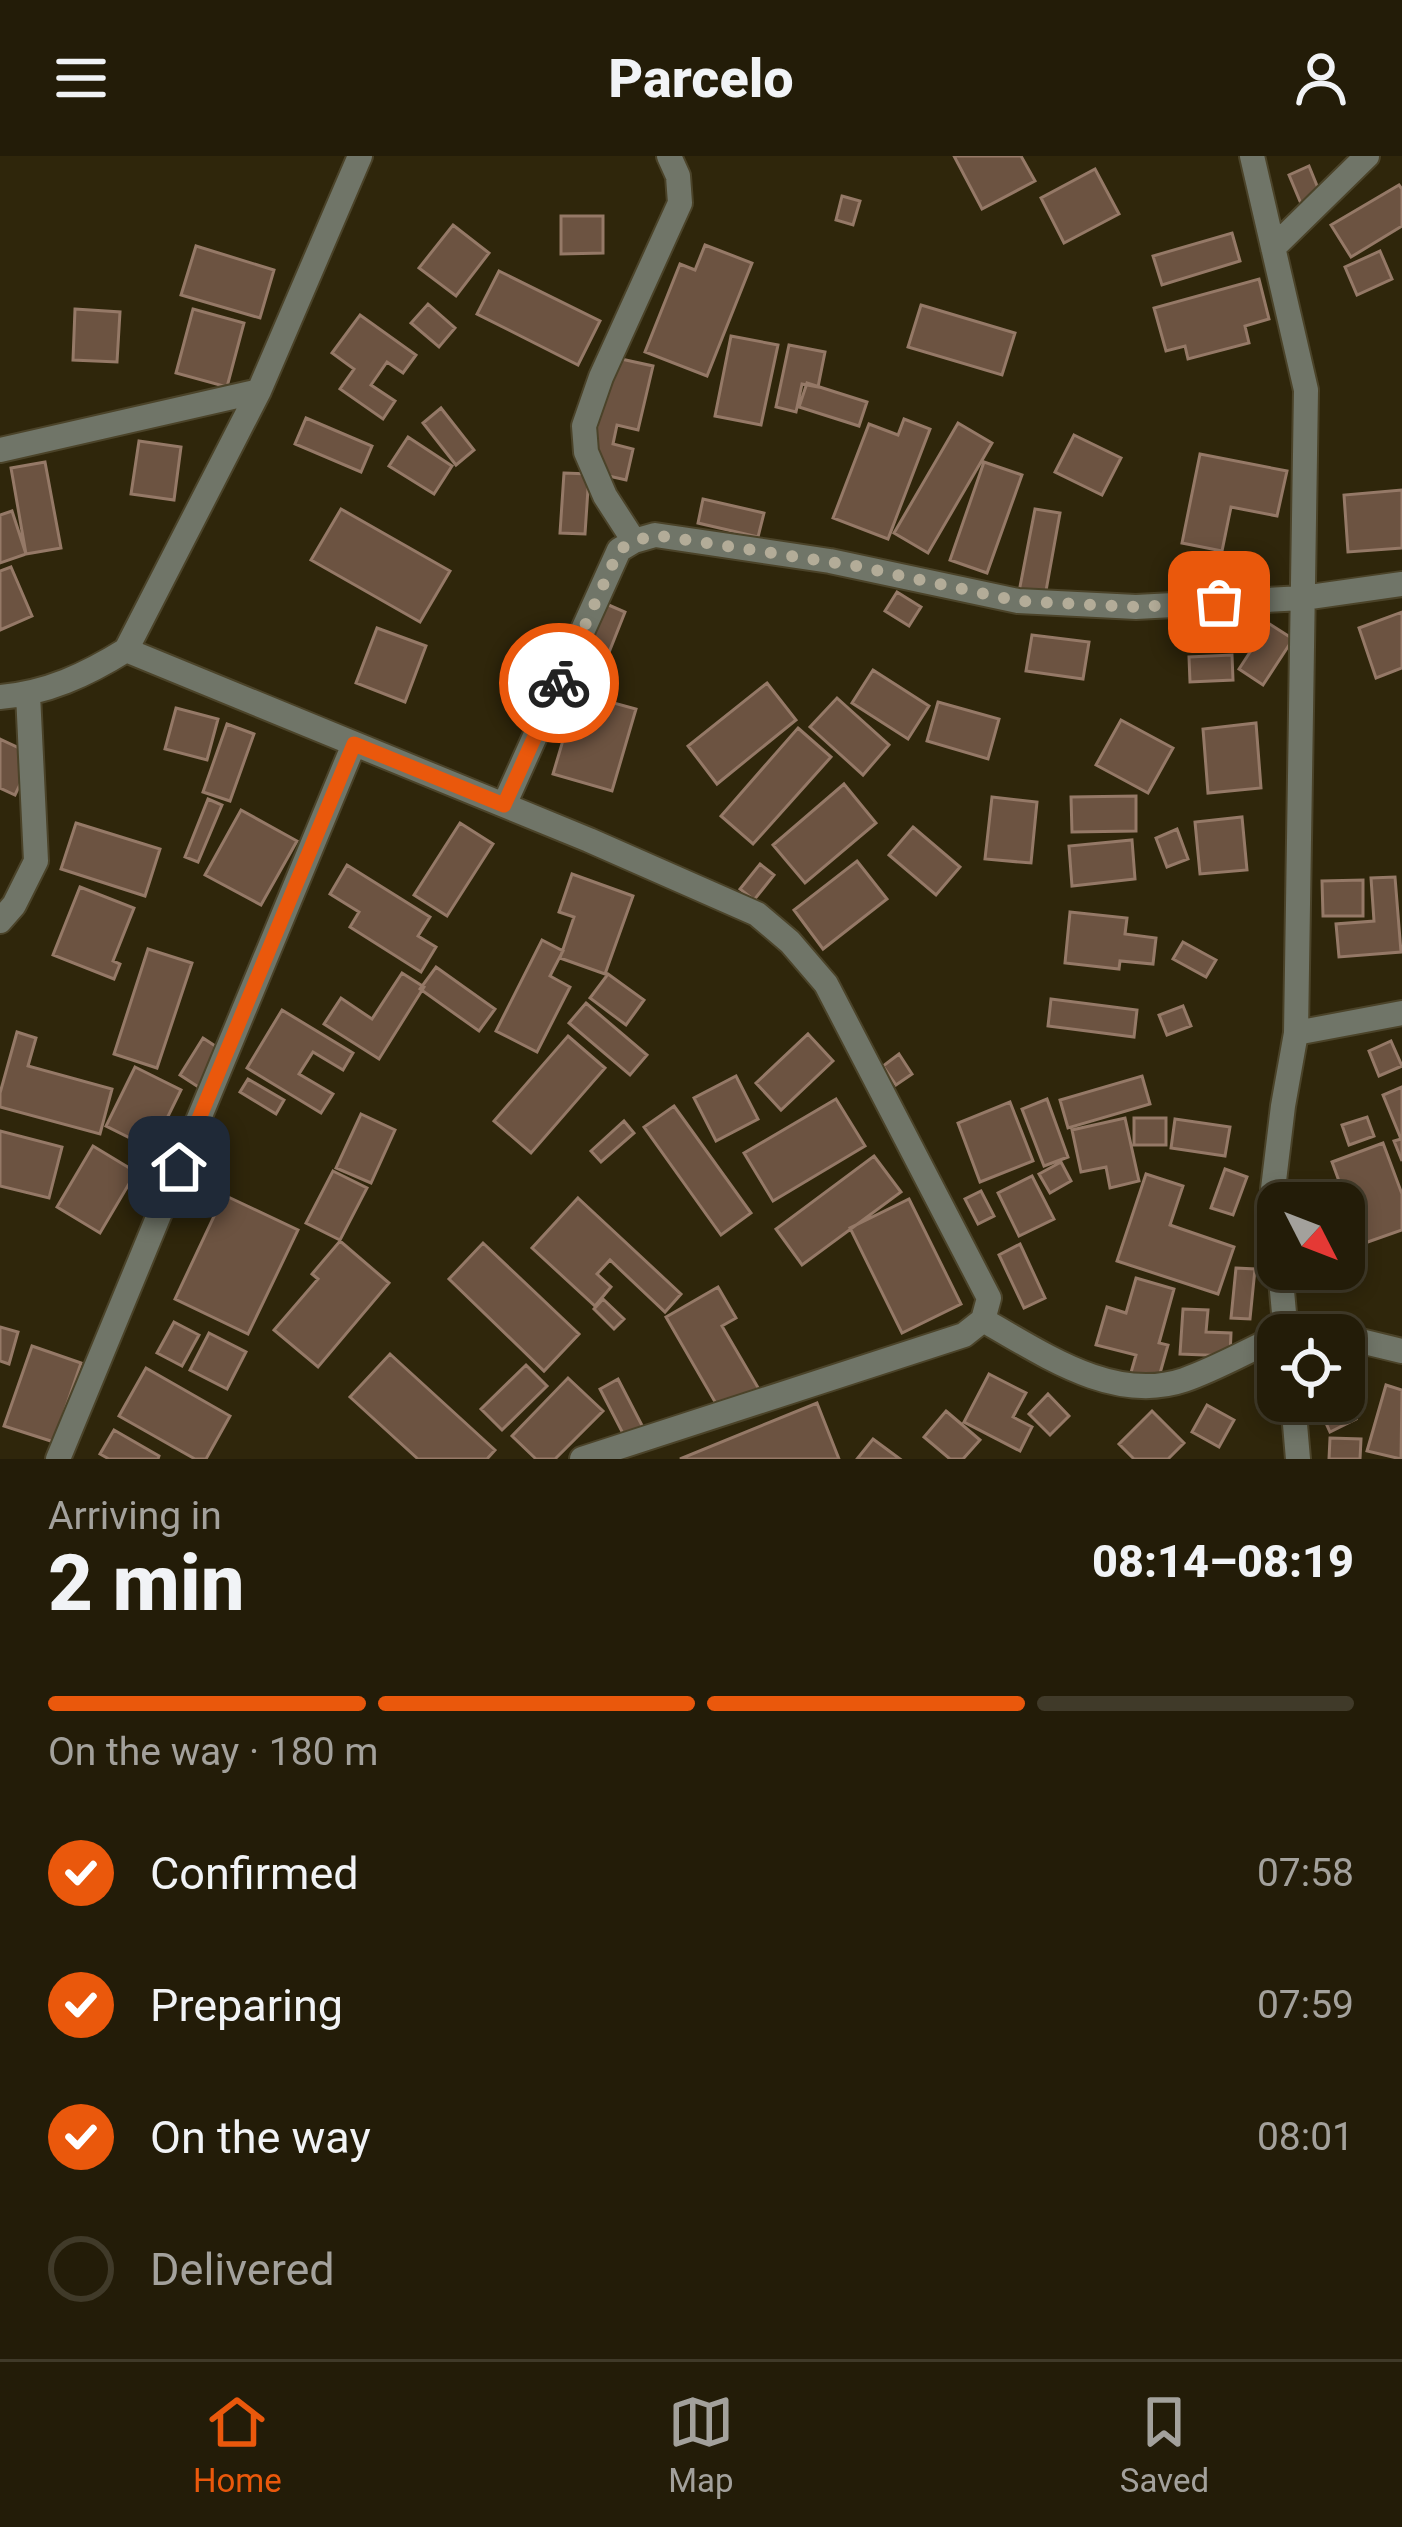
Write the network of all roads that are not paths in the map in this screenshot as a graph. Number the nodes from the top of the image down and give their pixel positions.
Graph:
1 (360, 156) edge
2 (669, 156) edge
3 (1252, 156) edge
4 (1367, 156) edge
5 (1273, 248) junction
6 (259, 391) junction
7 (0, 450) edge
8 (634, 541) junction
9 (1402, 584) edge
10 (1303, 598) junction
11 (126, 650) junction
12 (28, 694) junction
13 (0, 697) edge
14 (354, 744) junction
15 (504, 805) junction
16 (0, 920) edge
17 (1402, 1013) edge
18 (1296, 1033) junction
19 (1274, 1182) edge
20 (983, 1320) junction
21 (1365, 1342) edge
22 (1257, 1347) edge
23 (1402, 1351) edge
24 (1295, 1422) edge
25 (58, 1459) edge
26 (582, 1459) edge
27 (1298, 1459) edge

1 - 6 street
2 - 8 street
3 - 5 street
4 - 5 street
5 - 10 street
6 - 7 street
6 - 11 street
8 - 10 street
8 - 15 street
9 - 10 street
10 - 18 street
11 - 12 street
11 - 14 street
12 - 13 street
12 - 16 street
14 - 15 street
14 - 25 street
15 - 20 street
17 - 18 street
18 - 19 street
20 - 22 street
20 - 26 street
21 - 23 street
24 - 27 street

